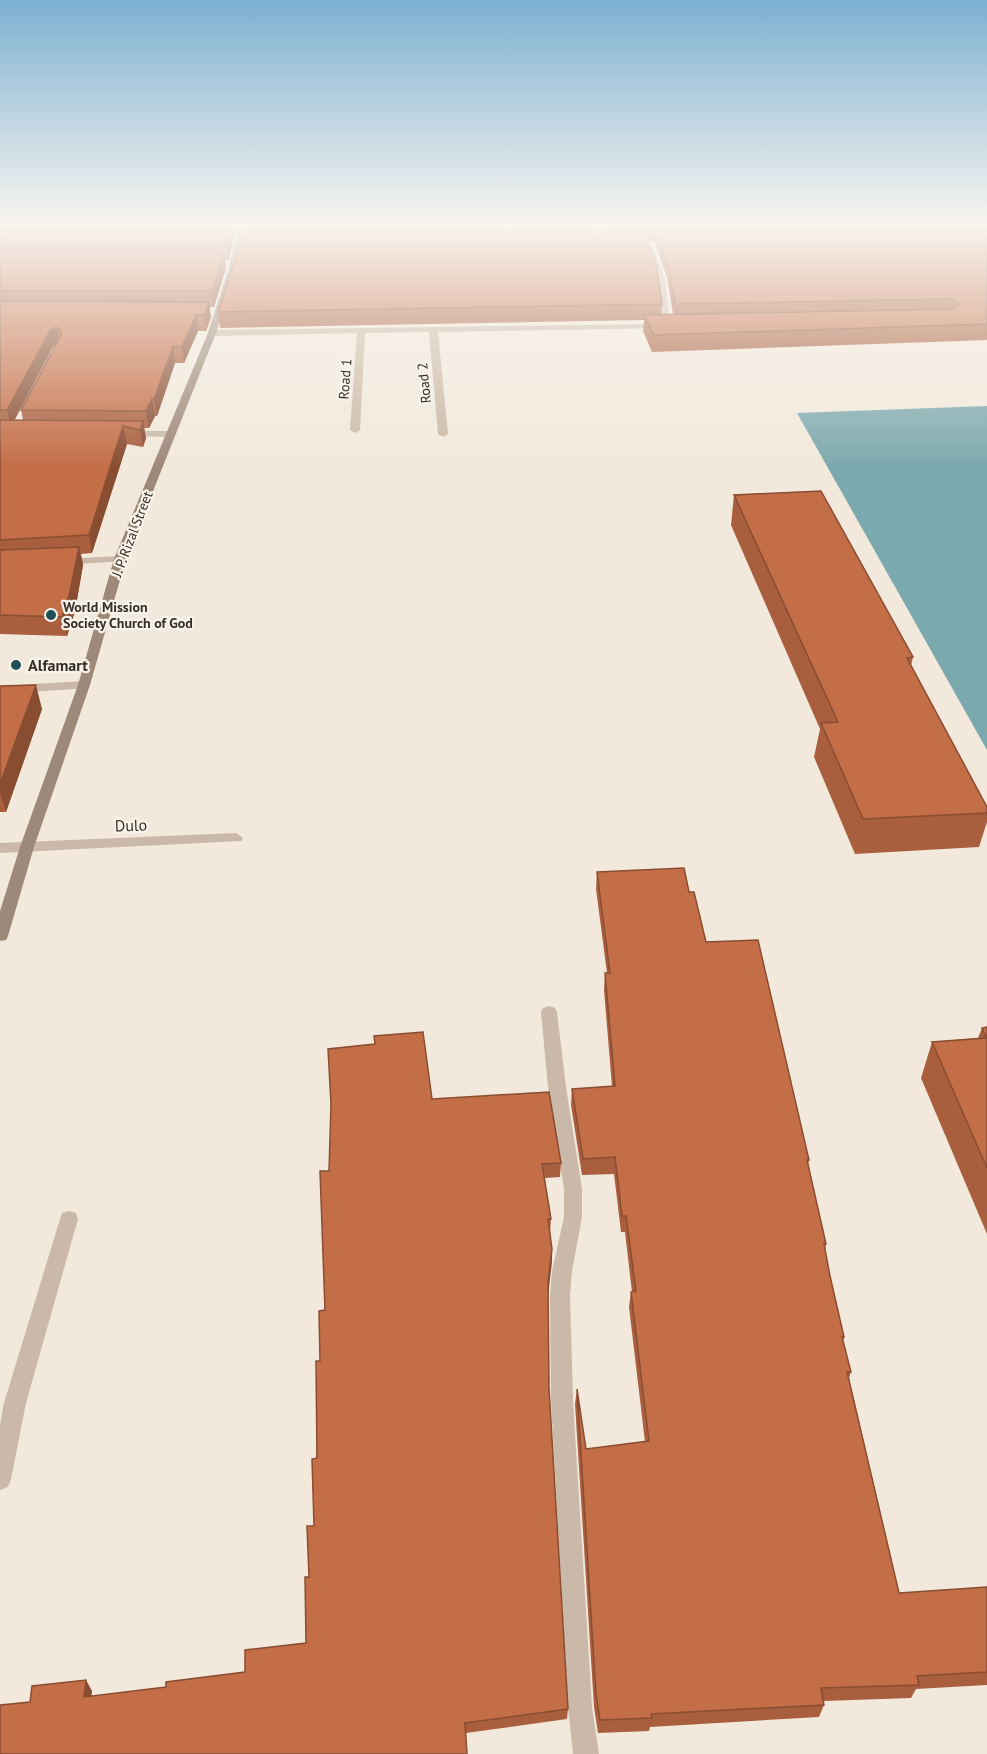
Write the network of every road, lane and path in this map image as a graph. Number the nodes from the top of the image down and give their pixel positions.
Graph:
1 (220, 305) edge
2 (665, 305) edge
3 (207, 312) edge
4 (218, 312) junction
5 (668, 326) junction
6 (680, 326) edge
7 (433, 330) junction
8 (361, 331) junction
9 (212, 333) junction
10 (355, 430) dead end
11 (116, 433) edge
12 (172, 434) junction
13 (443, 434) dead end
14 (120, 559) junction
15 (55, 562) edge
16 (84, 685) junction
17 (0, 690) edge
18 (237, 838) dead end
19 (27, 847) junction
20 (0, 848) edge
21 (0, 936) edge
22 (549, 1012) dead end
23 (69, 1219) dead end
24 (0, 1479) edge
25 (586, 1754) edge

1 - 4 street, J. P. Rizal Street
2 - 5 street
3 - 4 street
4 - 9 street, J. P. Rizal Street
5 - 6 street
5 - 7 street
7 - 8 street
7 - 13 street, Road 2
8 - 9 street
8 - 10 street, Road 1
9 - 12 street, J. P. Rizal Street
11 - 12 street
12 - 14 street, J. P. Rizal Street
14 - 15 street
14 - 16 street, J. P. Rizal Street
16 - 17 street
16 - 19 street, J. P. Rizal Street
18 - 19 street, Dulo
19 - 20 street, Dulo
19 - 21 street, J. P. Rizal Street
22 - 25 street
23 - 24 street

